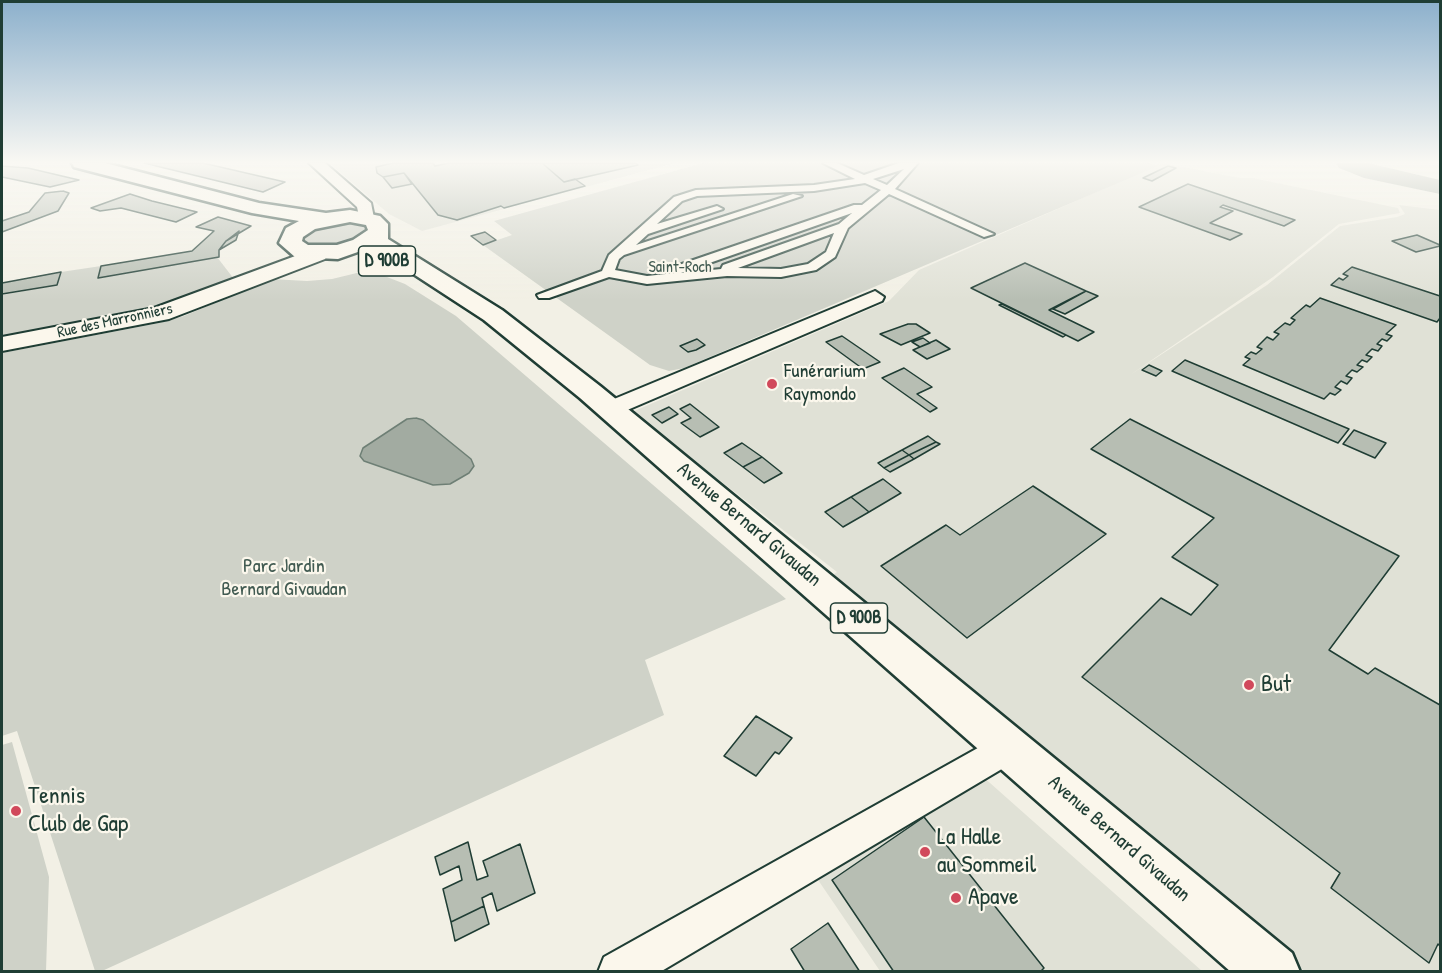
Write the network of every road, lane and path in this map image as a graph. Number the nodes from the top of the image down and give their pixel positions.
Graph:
1 (359, 208) edge
2 (665, 208) edge
3 (719, 208) edge
4 (759, 208) edge
5 (853, 208) edge
6 (862, 208) edge
7 (932, 208) edge
8 (260, 209) joint
9 (714, 210) junction
10 (334, 218) junction
11 (368, 218) junction
12 (729, 218) junction
13 (843, 226) junction
14 (644, 232) junction
15 (988, 234) dead end
16 (765, 239) junction
17 (294, 240) junction
18 (781, 248) junction
19 (328, 253) junction
20 (617, 255) junction
21 (608, 273) junction
22 (712, 274) junction
23 (259, 275) junction
24 (434, 278) junction
25 (650, 279) junction
26 (544, 295) dead end
27 (875, 297) dead end
28 (2, 344) edge
29 (610, 408) junction
30 (1010, 746) junction
31 (619, 972) edge
32 (1273, 972) edge

1 - 11 street
2 - 14 street
3 - 9 street
4 - 12 street
5 - 16 street
6 - 13 street
7 - 15 street
8 - 10 main road
8 - 17 main road
9 - 12 street
9 - 14 street
10 - 11 main road
10 - 17 main road
11 - 19 main road
11 - 24 main road, D 900B
12 - 16 street
12 - 20 street
13 - 18 street
13 - 22 street
14 - 20 street
16 - 18 street
16 - 25 street
17 - 19 main road
17 - 23 street, Rue des Marronniers
18 - 22 street
19 - 23 street, Rue des Marronniers
19 - 24 main road, D 900B
20 - 21 street
21 - 25 street
21 - 26 street
22 - 25 street
23 - 28 street, Rue des Marronniers
24 - 29 main road, Avenue Bernard Givaudan / D 900B
27 - 29 street
29 - 30 main road, Avenue Bernard Givaudan / D 900B
30 - 31 street
30 - 32 main road, Avenue Bernard Givaudan / D 900B

